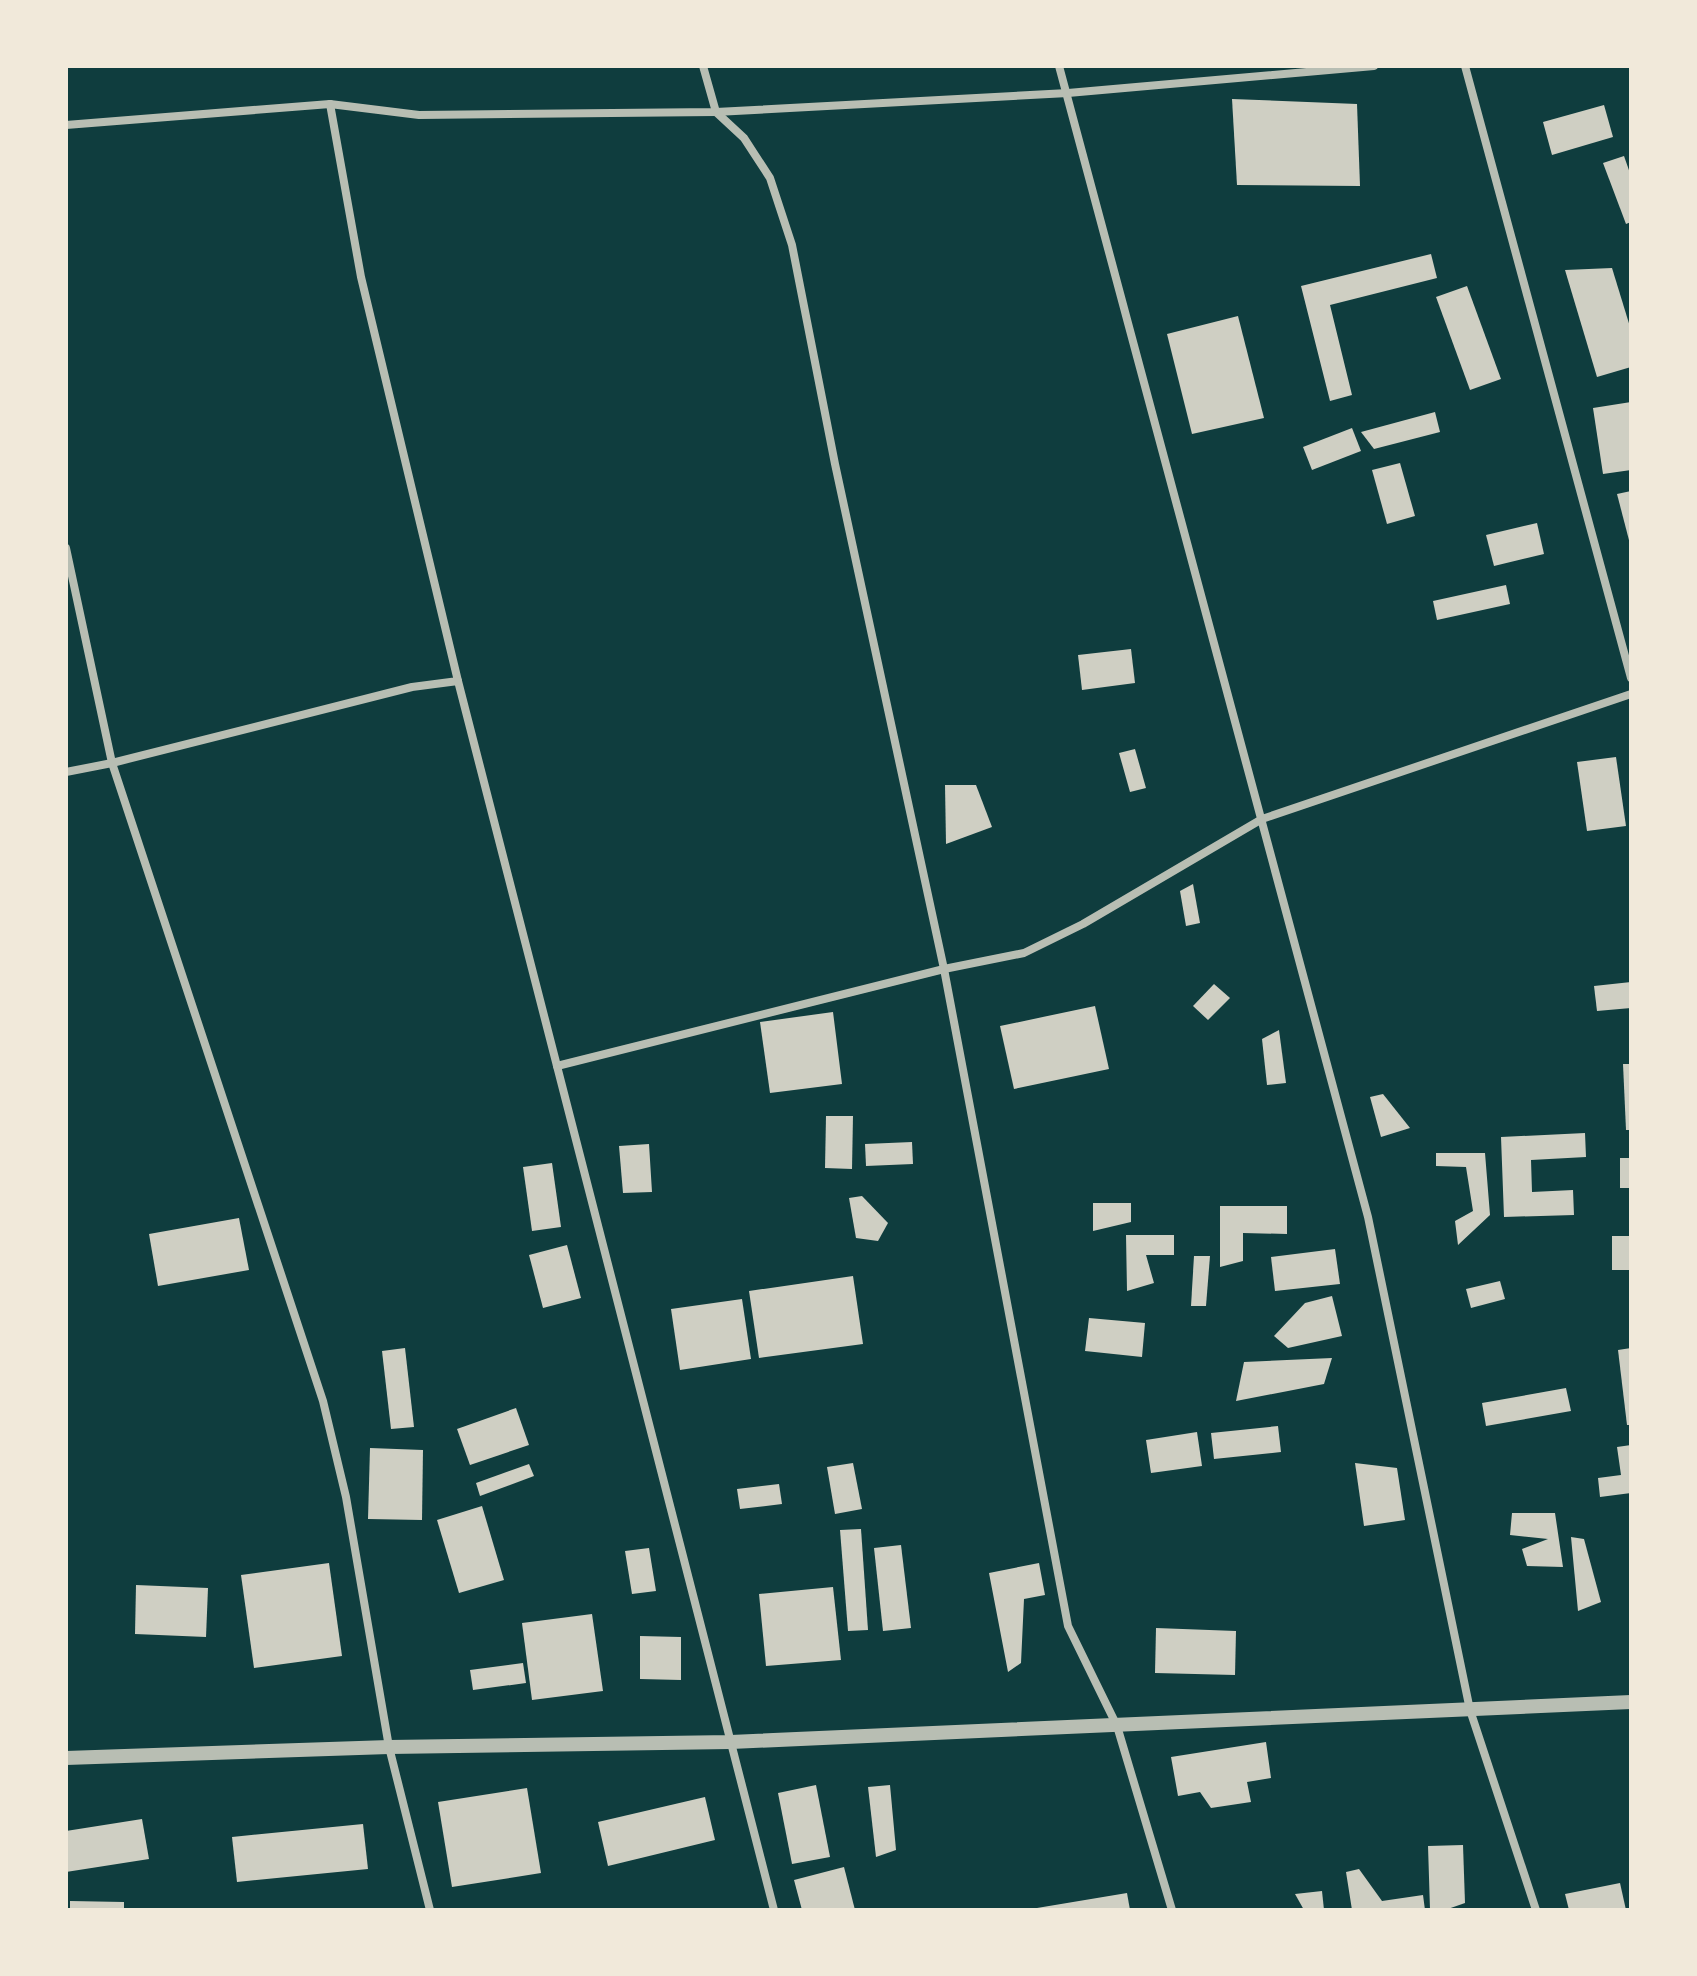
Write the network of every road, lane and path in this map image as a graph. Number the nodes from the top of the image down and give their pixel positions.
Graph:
1 (703, 66) edge
2 (1059, 66) edge
3 (1374, 66) edge
4 (1465, 66) edge
5 (1068, 93) junction
6 (330, 104) junction
7 (716, 112) junction
8 (66, 125) edge
9 (66, 548) edge
10 (1631, 678) edge
11 (458, 681) junction
12 (1631, 694) edge
13 (112, 763) junction
14 (66, 772) edge
15 (1262, 819) junction
16 (944, 969) junction
17 (557, 1066) junction
18 (1631, 1702) edge
19 (1470, 1710) junction
20 (1117, 1726) junction
21 (731, 1742) junction
22 (389, 1747) junction
23 (66, 1758) edge
24 (430, 1910) edge
25 (774, 1910) edge
26 (1172, 1910) edge
27 (1536, 1910) edge

1 - 7 street
2 - 5 street
3 - 5 street
4 - 10 street
5 - 7 street
5 - 15 street
6 - 7 street
6 - 8 street
6 - 11 street
7 - 16 street
9 - 13 street
11 - 13 street
11 - 17 street
12 - 15 street
13 - 14 street
13 - 22 street
15 - 16 street
15 - 19 street
16 - 17 street
16 - 20 street
17 - 21 street
18 - 19 street
19 - 20 street
19 - 27 street
20 - 21 street
20 - 26 street
21 - 22 street
21 - 25 street
22 - 23 street
22 - 24 street

